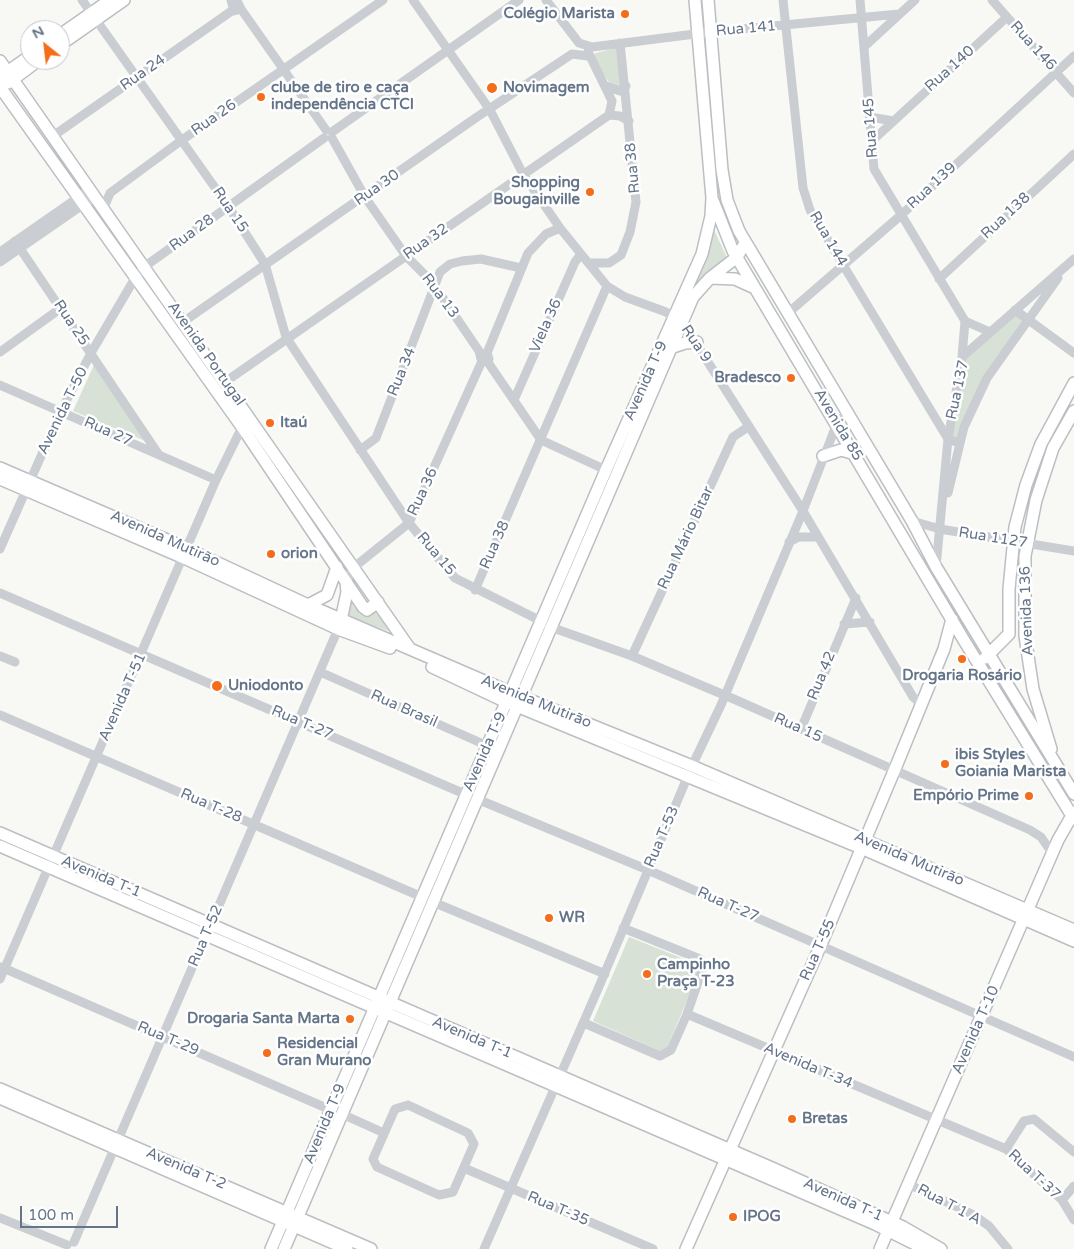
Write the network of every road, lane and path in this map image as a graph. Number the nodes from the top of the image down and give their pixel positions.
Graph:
1 (82, 0) edge
2 (110, 0) edge
3 (124, 0) edge
4 (383, 0) edge
5 (413, 0) edge
6 (519, 0) edge
7 (546, 0) edge
8 (695, 0) edge
9 (708, 0) edge
10 (783, 0) edge
11 (860, 0) edge
12 (915, 0) edge
13 (992, 0) edge
14 (237, 6) edge
15 (899, 14) junction
16 (94, 17) junction
17 (1007, 17) junction
18 (861, 18) junction
19 (785, 25) junction
20 (70, 30) edge
21 (711, 32) junction
22 (698, 34) junction
23 (70, 37) edge
24 (576, 40) junction
25 (620, 44) junction
26 (592, 46) junction
27 (864, 47) junction
28 (449, 50) junction
29 (572, 54) junction
30 (588, 56) junction
31 (1074, 56) edge
32 (0, 61) edge
33 (20, 65) edge
34 (283, 69) junction
35 (20, 70) edge
36 (1056, 72) junction
37 (7, 76) edge
38 (138, 77) junction
39 (606, 86) junction
40 (626, 86) junction
41 (0, 87) edge
42 (1074, 93) edge
43 (490, 110) junction
44 (609, 115) junction
45 (870, 117) junction
46 (629, 121) junction
47 (893, 121) junction
48 (328, 135) junction
49 (53, 136) junction
50 (182, 140) junction
51 (872, 140) junction
52 (1074, 154) edge
53 (523, 174) junction
54 (92, 193) junction
55 (365, 197) junction
56 (712, 198) junction
57 (81, 202) junction
58 (228, 206) junction
59 (103, 210) junction
60 (900, 216) junction
61 (560, 228) junction
62 (745, 243) junction
63 (17, 245) junction
64 (0, 252) edge
65 (581, 254) junction
66 (406, 256) junction
67 (737, 257) junction
68 (1074, 259) edge
69 (0, 262) edge
70 (589, 263) junction
71 (265, 264) junction
72 (843, 266) junction
73 (1067, 266) junction
74 (144, 267) junction
75 (521, 268) junction
76 (135, 278) junction
77 (710, 278) junction
78 (939, 279) junction
79 (434, 283) junction
80 (607, 286) junction
81 (755, 288) junction
82 (61, 308) junction
83 (1015, 310) junction
84 (788, 313) junction
85 (1028, 319) junction
86 (679, 320) junction
87 (965, 321) junction
88 (183, 322) junction
89 (990, 332) junction
90 (286, 337) junction
91 (697, 342) junction
92 (673, 347) junction
93 (0, 352) edge
94 (91, 352) junction
95 (1074, 353) edge
96 (962, 357) junction
97 (485, 358) junction
98 (224, 382) junction
99 (1074, 383) edge
100 (0, 385) edge
101 (514, 400) junction
102 (1074, 410) edge
103 (61, 412) junction
104 (848, 412) junction
105 (248, 415) junction
106 (550, 419) junction
107 (836, 423) junction
108 (242, 427) junction
109 (748, 427) junction
110 (533, 428) junction
111 (948, 439) junction
112 (541, 440) junction
113 (959, 443) junction
114 (360, 450) junction
115 (855, 454) junction
116 (159, 455) junction
117 (823, 456) junction
118 (0, 468) edge
119 (606, 470) junction
120 (0, 479) edge
121 (216, 480) junction
122 (28, 486) junction
123 (803, 511) junction
124 (912, 521) junction
125 (410, 523) junction
126 (940, 529) junction
127 (818, 537) junction
128 (789, 542) junction
129 (1012, 542) junction
130 (1026, 543) junction
131 (0, 549) edge
132 (1074, 551) edge
133 (186, 554) junction
134 (336, 567) junction
135 (936, 567) junction
136 (353, 568) junction
137 (346, 582) junction
138 (475, 590) junction
139 (0, 593) edge
140 (856, 598) junction
141 (378, 602) junction
142 (308, 605) junction
143 (952, 619) junction
144 (870, 622) junction
145 (340, 624) junction
146 (546, 624) junction
147 (844, 624) junction
148 (1004, 640) junction
149 (981, 641) junction
150 (965, 642) junction
151 (410, 649) junction
152 (944, 649) junction
153 (142, 654) junction
154 (989, 654) junction
155 (0, 656) edge
156 (632, 656) junction
157 (14, 662) dead end
158 (980, 666) junction
159 (320, 672) junction
160 (724, 696) junction
161 (515, 699) junction
162 (922, 705) junction
163 (0, 715) edge
164 (298, 722) junction
165 (801, 729) junction
166 (488, 746) junction
167 (97, 757) junction
168 (1053, 758) junction
169 (895, 770) junction
170 (690, 771) junction
171 (1074, 794) edge
172 (472, 797) junction
173 (1073, 815) edge
174 (254, 825) junction
175 (0, 833) edge
176 (1074, 833) edge
177 (1058, 840) junction
178 (863, 844) junction
179 (0, 846) edge
180 (1052, 853) junction
181 (51, 862) junction
182 (648, 870) junction
183 (422, 897) junction
184 (433, 902) junction
185 (1026, 915) junction
186 (623, 928) junction
187 (209, 930) junction
188 (1074, 930) edge
189 (1074, 941) edge
190 (820, 947) junction
191 (2, 968) edge
192 (605, 974) junction
193 (0, 979) edge
194 (377, 1003) junction
195 (388, 1007) junction
196 (686, 1014) junction
197 (980, 1015) junction
198 (584, 1023) junction
199 (162, 1037) junction
200 (773, 1051) junction
201 (1074, 1056) edge
202 (557, 1080) junction
203 (0, 1089) edge
204 (0, 1098) edge
205 (337, 1112) junction
206 (933, 1119) junction
207 (384, 1133) junction
208 (116, 1144) junction
209 (1006, 1149) junction
210 (1074, 1152) edge
211 (727, 1154) junction
212 (464, 1168) junction
213 (908, 1184) junction
214 (1074, 1186) edge
215 (509, 1189) junction
216 (1062, 1200) junction
217 (0, 1218) edge
218 (291, 1219) junction
219 (1074, 1220) edge
220 (890, 1226) junction
221 (71, 1246) edge
222 (271, 1249) edge
223 (284, 1249) edge
224 (346, 1249) edge
225 (371, 1249) edge
226 (484, 1249) edge
227 (653, 1249) edge
228 (686, 1249) edge
229 (880, 1249) edge
230 (925, 1249) edge
231 (941, 1249) edge
232 (1008, 1249) edge

1 - 16 street, Rua 15
2 - 16 main road
3 - 16 main road
4 - 34 street, Rua 26
5 - 28 street, Rua 9
6 - 28 street, Rua 28
7 - 24 street
8 - 22 main road, Avenida 85
9 - 21 main road, Avenida 85
10 - 19 street, Rua 144
11 - 18 street, Rua 145
12 - 15 street
13 - 17 street, Rua 146
14 - 34 street, Rua 13
14 - 38 street, Rua 24
15 - 18 street, Rua 141
15 - 27 street
16 - 20 main road
16 - 23 main road
16 - 38 street, Rua 15
17 - 36 street, Rua 146
17 - 47 street, Rua 140
18 - 19 street, Rua 141
18 - 27 street, Rua 145
19 - 21 street, Rua 141
19 - 72 street, Rua 144
21 - 22 street, Rua 141
21 - 62 main road, Avenida 85
22 - 25 street, Rua 141
22 - 56 main road, Avenida 85
24 - 26 street
24 - 29 street
25 - 26 street, Rua 141
25 - 40 street, Rua 38
26 - 30 street
27 - 45 street, Rua 145
28 - 43 street, Rua 9
28 - 48 street, Rua 28
29 - 30 street
29 - 43 street, Rua 30
30 - 39 street
31 - 36 street, Rua 139
32 - 37 main road, Avenida Portugal
33 - 37 main road
34 - 48 street, Rua 13
34 - 50 street, Rua 26
35 - 37 main road
36 - 42 street, Rua 146
36 - 60 street, Rua 139
37 - 41 main road
37 - 49 main road, Avenida Portugal
38 - 49 street, Rua 24
38 - 50 street, Rua 15
39 - 40 street
39 - 44 street
40 - 46 street, Rua 38
41 - 57 main road, Avenida Portugal
43 - 53 street, Rua 9
43 - 55 street, Rua 30
44 - 46 street
44 - 53 street, Rua 32
45 - 47 street
45 - 51 street, Rua 145
46 - 70 street, Rua 38
47 - 51 street, Rua 140
48 - 55 street, Rua 13
48 - 58 street, Rua 28
49 - 54 main road, Avenida Portugal
50 - 58 street, Rua 15
50 - 59 street, Rua 26
51 - 60 street, Rua 145
52 - 78 street, Rua 138
53 - 61 street, Rua 9
53 - 66 street, Rua 32
54 - 57 street
54 - 59 main road, Avenida Portugal
55 - 66 street, Rua 13
55 - 71 street, Rua 30
56 - 67 main road, Avenida 85
56 - 86 main road, Avenida T-9
57 - 63 street
57 - 76 main road, Avenida Portugal
58 - 71 street, Rua 15
58 - 74 street, Rua 28
59 - 74 main road, Avenida Portugal
60 - 72 street, Rua 139
60 - 78 street, Rua 145
61 - 65 street, Rua 9
61 - 75 street, Rua 36
62 - 67 main road, Avenida T-9
62 - 84 main road, Avenida 85
63 - 64 street
63 - 69 street
63 - 82 street, Rua 25
65 - 70 street, Rua 9
65 - 101 street, Viela 36
66 - 79 street, Rua 13
66 - 90 street, Rua 32
67 - 77 main road, Avenida T-9
67 - 81 main road, Avenida 85
68 - 73 street, Rua 137
70 - 80 street, Rua 9
71 - 88 street, Rua 30
71 - 90 street, Rua 15
72 - 84 street, Rua 139
72 - 111 street, Rua 144
73 - 83 street, Rua 137
73 - 85 street, Rua 137
74 - 76 street, Rua 28
74 - 88 main road, Avenida Portugal
75 - 79 street
75 - 97 street, Rua 36
76 - 94 street, Avenida T-50
76 - 108 main road, Avenida Portugal
77 - 81 main road
77 - 86 main road, Avenida T-9
78 - 87 street, Rua 145
79 - 97 street, Rua 13
79 - 114 street, Rua 34
80 - 86 street, Rua 9
80 - 106 street, Rua 38
81 - 107 main road, Avenida 85
82 - 93 street
82 - 94 street, Rua 25
83 - 85 street
83 - 89 street, Rua 137
84 - 104 main road, Avenida 85
85 - 95 street
85 - 113 street, Rua 137
86 - 91 street, Rua 9
86 - 92 main road, Avenida T-9
86 - 119 main road, Avenida T-9
87 - 89 street
87 - 96 street
88 - 98 main road, Avenida Portugal
89 - 96 street, Rua 137
90 - 98 street, Rua 32
90 - 114 street, Rua 15
91 - 92 main road
91 - 109 street, Rua 9
92 - 146 main road, Avenida T-9
94 - 103 street, Avenida T-50
94 - 116 street, Rua 25
96 - 111 street, Rua 137
97 - 101 street, Rua 13
97 - 125 street, Rua 36
98 - 105 main road, Avenida Portugal
99 - 129 main road, Avenida 136
100 - 103 street, Rua 27
101 - 110 street, Rua 13
102 - 130 main road, Avenida 136
103 - 116 street, Rua 27
103 - 122 street, Avenida T-50
104 - 107 street
104 - 124 main road, Avenida 85
105 - 108 street, Avenida T-51
105 - 136 main road, Avenida Portugal
106 - 110 street
106 - 112 street, Rua 38
107 - 115 main road, Avenida 85
107 - 117 street, Rua T-53
108 - 121 street, Avenida T-51
108 - 134 main road, Avenida Portugal
109 - 123 street, Rua 9
109 - 156 street, Rua Mário Bitar
110 - 112 street, Rua 13
111 - 113 street
111 - 126 street, Rua 137
112 - 119 street
112 - 138 street, Rua 38
113 - 126 street, Rua 137
114 - 125 street, Rua 15
115 - 117 main road
115 - 143 main road, Avenida 85
116 - 121 street, Rua 27
117 - 123 street, Rua T-53
118 - 122 main road, Avenida Mutirão
119 - 146 main road, Avenida T-9
120 - 122 main road, Avenida Mutirão
121 - 133 street, Avenida T-51
122 - 131 street, Avenida T-50
122 - 133 main road, Avenida Mutirão
123 - 127 street, Rua 9
123 - 128 street, Rua T-53
124 - 126 street, Rua 1127
124 - 135 main road, Avenida 85
125 - 136 street, Rua 36
125 - 138 street, Rua 15
126 - 129 street, Rua 1127
126 - 135 street, Rua 137
127 - 128 street
127 - 140 street, Rua 9
128 - 160 street, Rua T-53
129 - 130 street, Rua 1127
129 - 148 main road, Avenida 136
130 - 132 street, Rua 1127
130 - 168 main road, Avenida 136
133 - 142 main road, Avenida Mutirão
133 - 145 main road, Avenida Mutirão
133 - 153 street, Avenida T-51
134 - 137 main road, Avenida Portugal
134 - 142 main road
135 - 149 main road, Avenida 85
136 - 137 street, Rua 36
136 - 141 main road, Avenida Portugal
137 - 141 main road, Avenida Portugal
137 - 145 main road, Rua 36
138 - 146 street, Rua 15
139 - 153 street, Rua T-27
140 - 144 street, Rua 9
140 - 147 street, Rua 42
141 - 151 main road, Avenida Portugal
142 - 145 main road, Avenida Mutirão
143 - 150 main road, Avenida 85
143 - 152 main road, Rua T-55
144 - 147 street
144 - 162 street, Rua 9
145 - 151 main road, Avenida Mutirão
145 - 159 street, Rua T-52
145 - 161 main road, Avenida Mutirão
146 - 156 street, Rua 15
146 - 161 main road, Avenida T-9
147 - 165 street, Rua 42
148 - 149 main road, Avenida 136
148 - 154 main road, Avenida 136
149 - 150 main road, Avenida 136
149 - 154 main road, Avenida 85
150 - 152 main road
150 - 158 main road, Avenida 85
151 - 161 main road, Avenida Mutirão
152 - 162 main road, Rua T-55
153 - 164 street, Rua T-27
153 - 167 street, Avenida T-51
154 - 158 main road, Avenida 136
154 - 168 main road, Avenida 85
155 - 157 street
156 - 160 street, Rua 15
158 - 173 main road, Avenida 85
159 - 164 street, Rua T-52
159 - 166 street, Rua Brasil
160 - 165 street, Rua 15
160 - 170 street, Rua T-53
161 - 166 main road, Avenida T-9
161 - 170 main road, Avenida Mutirão
161 - 172 main road, Avenida T-9
162 - 169 main road, Rua T-55
163 - 167 street, Rua T-28
164 - 172 street, Rua T-27
164 - 174 street, Rua T-52
165 - 169 street, Rua 15
166 - 172 main road, Avenida T-9
167 - 174 street, Rua T-28
167 - 181 street, Avenida T-51
168 - 171 main road, Avenida 85
169 - 178 main road, Rua T-55
169 - 180 street, Rua 15
170 - 178 main road, Avenida Mutirão
170 - 182 street, Rua T-53
172 - 182 street, Rua T-27
172 - 183 main road, Avenida T-9
172 - 184 main road, Avenida T-9
173 - 177 main road, Avenida T-10
174 - 183 street, Rua T-28
174 - 187 street, Rua T-52
175 - 181 main road, Avenida T-1
176 - 177 main road
177 - 180 main road, Avenida T-10
178 - 185 main road, Avenida Mutirão
178 - 190 main road, Rua T-55
179 - 181 main road, Avenida T-1
180 - 185 main road, Avenida T-10
181 - 187 main road, Avenida T-1
181 - 191 street, Avenida T-51
182 - 186 street, Rua T-53
182 - 190 street, Rua T-27
183 - 194 main road, Avenida T-9
184 - 192 street
184 - 195 main road, Avenida T-9
185 - 188 main road, Avenida Mutirão
185 - 189 main road, Avenida Mutirão
185 - 197 main road, Avenida T-10
186 - 192 street, Rua T-53
186 - 196 street
187 - 194 main road, Avenida T-1
187 - 199 street, Rua T-52
190 - 197 street, Rua T-27
190 - 200 main road, Rua T-55
191 - 193 street, Avenida T-51
191 - 199 street, Rua T-29
192 - 198 street, Rua T-53
194 - 195 main road, Avenida T-1
194 - 205 main road, Avenida T-9
195 - 202 main road, Avenida T-1
195 - 205 main road, Avenida T-9
196 - 198 street
196 - 200 street, Avenida T-34
197 - 201 street, Rua T-27
197 - 206 main road, Avenida T-10
198 - 202 street, Rua T-53
199 - 205 street, Rua T-29
199 - 208 street, Rua T-52
200 - 206 street, Avenida T-34
200 - 211 main road, Rua T-55
202 - 211 main road, Avenida T-1
202 - 215 street, Rua T-53
203 - 208 main road, Avenida T-2
204 - 208 main road, Avenida T-2
205 - 207 street, Rua T-29
205 - 218 main road, Avenida T-9
206 - 209 street, Rua T-37
206 - 213 main road, Avenida T-10
207 - 212 street
207 - 212 street
208 - 218 main road, Avenida T-2
208 - 221 street, Rua T-52
209 - 210 street
209 - 216 street, Rua T-37
211 - 220 main road, Avenida T-1
211 - 228 main road, Rua T-55
212 - 215 street, Rua T-35
213 - 220 main road, Avenida T-10
213 - 232 street, Rua T 1 A
214 - 216 street
215 - 226 street, Rua T-53
215 - 227 street, Rua T-35
216 - 219 street, Rua T-37
217 - 221 street
218 - 222 main road, Avenida T-9
218 - 223 main road, Avenida T-9
218 - 224 main road, Avenida T-2
218 - 225 main road, Avenida T-2
220 - 229 main road, Avenida T-10
220 - 230 main road, Avenida T-1
220 - 231 main road, Avenida T-1

